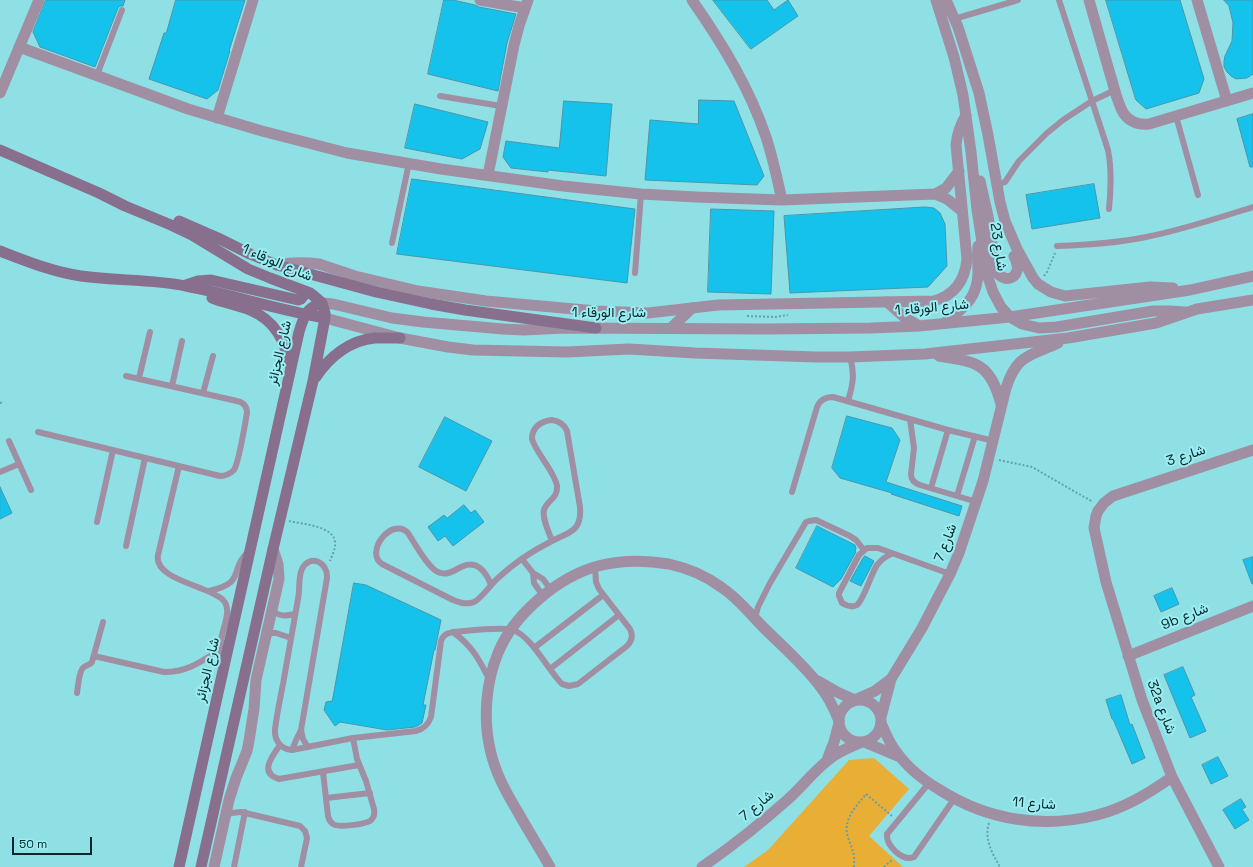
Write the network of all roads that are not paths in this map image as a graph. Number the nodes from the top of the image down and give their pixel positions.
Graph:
1 (39, 0) edge
2 (253, 0) edge
3 (480, 0) edge
4 (692, 0) edge
5 (936, 0) edge
6 (946, 0) edge
7 (1018, 0) edge
8 (1059, 0) edge
9 (1089, 0) edge
10 (1197, 0) edge
11 (527, 4) edge
12 (122, 10) dead end
13 (954, 19) junction
14 (19, 47) junction
15 (97, 75) junction
16 (1115, 90) junction
17 (0, 93) edge
18 (1253, 93) edge
19 (440, 96) dead end
20 (1092, 101) junction
21 (1227, 101) junction
22 (501, 106) junction
23 (966, 115) junction
24 (1176, 116) junction
25 (217, 118) junction
26 (0, 150) edge
27 (971, 152) junction
28 (409, 163) junction
29 (958, 171) junction
30 (488, 175) junction
31 (997, 185) junction
32 (99, 193) junction
33 (641, 194) junction
34 (936, 194) junction
35 (1198, 195) dead end
36 (782, 200) junction
37 (1000, 202) junction
38 (1253, 207) edge
39 (1109, 209) dead end
40 (962, 211) junction
41 (980, 227) junction
42 (392, 244) dead end
43 (1057, 246) road end
44 (0, 251) edge
45 (277, 265) junction
46 (635, 273) dead end
47 (1253, 276) edge
48 (186, 286) junction
49 (303, 290) junction
50 (1190, 290) junction
51 (1253, 300) edge
52 (887, 302) junction
53 (322, 303) junction
54 (692, 308) junction
55 (1187, 312) junction
56 (304, 315) junction
57 (1010, 317) junction
58 (325, 318) junction
59 (945, 323) junction
60 (919, 326) junction
61 (596, 328) junction
62 (671, 328) junction
63 (150, 332) dead end
64 (400, 338) junction
65 (1068, 338) junction
66 (182, 341) dead end
67 (925, 354) junction
68 (212, 356) dead end
69 (850, 357) junction
70 (290, 371) junction
71 (126, 376) dead end
72 (139, 378) junction
73 (313, 380) junction
74 (172, 386) junction
75 (203, 393) junction
76 (848, 401) junction
77 (1001, 406) junction
78 (910, 419) junction
79 (948, 430) junction
80 (38, 432) dead end
81 (975, 436) junction
82 (9, 441) dead end
83 (994, 441) junction
84 (113, 450) junction
85 (1253, 450) edge
86 (145, 458) junction
87 (19, 464) junction
88 (179, 466) junction
89 (0, 472) edge
90 (931, 488) junction
91 (31, 490) dead end
92 (1128, 491) junction
93 (792, 492) dead end
94 (957, 496) junction
95 (977, 502) junction
96 (98, 522) dead end
97 (552, 541) junction
98 (126, 546) dead end
99 (251, 549) junction
100 (273, 549) junction
101 (1099, 549) junction
102 (864, 550) junction
103 (892, 554) junction
104 (522, 559) junction
105 (595, 567) junction
106 (533, 573) junction
107 (950, 574) junction
108 (491, 585) junction
109 (209, 591) junction
110 (547, 593) junction
111 (603, 594) junction
112 (1253, 606) edge
113 (272, 610) junction
114 (295, 614) junction
115 (619, 615) junction
116 (755, 618) junction
117 (103, 622) dead end
118 (511, 629) junction
119 (453, 632) junction
120 (267, 633) junction
121 (291, 638) junction
122 (534, 648) junction
123 (221, 649) junction
124 (94, 656) junction
125 (1128, 656) junction
126 (226, 661) junction
127 (550, 669) junction
128 (813, 677) junction
129 (891, 679) junction
130 (490, 680) junction
131 (77, 693) dead end
132 (856, 700) junction
133 (881, 720) junction
134 (839, 722) junction
135 (301, 730) junction
136 (353, 738) junction
137 (863, 742) junction
138 (280, 745) junction
139 (308, 747) junction
140 (292, 750) junction
141 (901, 758) junction
142 (827, 760) junction
143 (359, 765) junction
144 (323, 772) junction
145 (1172, 777) junction
146 (929, 783) junction
147 (370, 793) junction
148 (326, 798) junction
149 (954, 799) junction
150 (245, 812) junction
151 (225, 816) junction
152 (179, 867) edge
153 (201, 867) edge
154 (214, 867) edge
155 (234, 867) edge
156 (301, 867) edge
157 (550, 867) edge
158 (702, 867) edge
159 (1219, 867) edge

1 - 14 street
2 - 25 street
3 - 11 street
4 - 36 street
5 - 23 street, شارع 23
6 - 13 street, شارع 23
7 - 13 lane
8 - 20 lane
9 - 16 street
10 - 21 street
11 - 22 street
12 - 15 lane
13 - 31 street, شارع 23
14 - 15 street
14 - 17 street
15 - 25 street
16 - 20 lane
16 - 24 street
18 - 21 street
19 - 22 lane
20 - 31 lane
20 - 39 lane
21 - 24 street
22 - 30 street
23 - 27 street, شارع 23
23 - 29 street
24 - 35 lane
25 - 28 street
26 - 32 main road, شارع الورقاء 1
27 - 37 street
27 - 41 street, شارع 23
28 - 30 street
28 - 42 lane
29 - 34 street
29 - 40 street
30 - 33 street
31 - 37 street, شارع 23
32 - 45 main road
32 - 49 main road, شارع الورقاء 1
33 - 36 street
33 - 46 lane
34 - 36 street
34 - 40 street
37 - 50 street, شارع 23
38 - 43 lane
40 - 52 street
41 - 57 street, شارع 23
41 - 59 street
44 - 48 main road
45 - 54 street
45 - 61 main road
47 - 50 street, شارع الورقاء 1
48 - 49 main road
48 - 56 main road
48 - 70 main road
49 - 53 main road, شارع الورقاء 1
50 - 57 street, شارع الورقاء 1
51 - 55 street
52 - 54 street
52 - 60 street
53 - 56 main road, شارع الجزائر
53 - 58 main road
53 - 61 street, شارع الورقاء 1
54 - 62 street
55 - 57 street, شارع 23
55 - 65 street
56 - 58 main road
56 - 70 main road, شارع الجزائر
57 - 59 street, شارع الورقاء 1
58 - 64 street
58 - 73 main road
59 - 60 street, شارع الورقاء 1
60 - 62 street, شارع الورقاء 1
61 - 62 street, شارع الورقاء 1
63 - 72 lane
64 - 69 street
64 - 73 main road
65 - 67 street
65 - 77 street, شارع 7
66 - 74 lane
67 - 69 street
67 - 77 street, شارع 7
68 - 75 lane
69 - 76 lane
70 - 99 main road, شارع الجزائر
71 - 72 lane
72 - 74 lane
73 - 100 main road
74 - 75 lane
75 - 88 lane
76 - 78 lane
76 - 93 lane
77 - 83 street, شارع 7
78 - 79 lane
78 - 90 lane
79 - 81 lane
79 - 90 lane
80 - 84 lane
81 - 83 lane
81 - 94 lane
82 - 87 lane
83 - 95 street, شارع 7
84 - 86 lane
84 - 96 lane
85 - 92 street, شارع 3
86 - 88 lane
86 - 98 lane
87 - 89 lane
87 - 91 lane
88 - 109 lane
90 - 94 lane
92 - 101 street, شارع 3
92 - 101 street, شارع 3
94 - 95 lane
95 - 107 street, شارع 7
97 - 97 lane
97 - 104 lane
99 - 109 lane
99 - 126 main road, شارع الجزائر
100 - 113 street
100 - 153 main road
101 - 125 street, 32a شارع
102 - 103 lane
102 - 103 lane
102 - 116 lane
103 - 107 lane
104 - 106 lane
104 - 108 lane
105 - 110 street
105 - 111 lane
105 - 116 street
106 - 110 lane
106 - 110 lane
107 - 129 street, شارع 7
108 - 108 lane
109 - 123 lane
110 - 118 street
111 - 115 lane
111 - 122 lane
112 - 125 street, 9b شارع
113 - 114 lane
113 - 120 street
114 - 121 lane
114 - 135 lane
115 - 127 lane
115 - 127 lane
116 - 128 street
117 - 124 lane
118 - 119 lane
118 - 122 lane
118 - 130 street
119 - 130 lane
119 - 136 lane
120 - 121 lane
120 - 151 street
121 - 138 lane
122 - 127 lane
123 - 124 lane
123 - 126 lane
124 - 131 lane
125 - 145 street, 32a شارع
126 - 152 main road, شارع الجزائر
128 - 132 street
128 - 134 street
129 - 132 street, شارع 7
129 - 133 street, شارع 7
130 - 157 street
132 - 133 street
132 - 134 street
133 - 137 street
133 - 141 street, شارع 11
134 - 137 street
134 - 142 street, شارع 7
135 - 139 lane
135 - 140 lane
136 - 139 lane
136 - 143 lane
137 - 141 street, شارع 11
137 - 142 street, شارع 7
138 - 140 lane
138 - 144 lane
139 - 140 lane
141 - 146 street, شارع 11
142 - 158 street, شارع 7
143 - 144 lane
143 - 147 lane
144 - 148 lane
145 - 149 street, شارع 11
145 - 159 street, 32a شارع
146 - 149 street, شارع 11
146 - 149 lane
147 - 148 lane
147 - 148 lane
150 - 151 lane
150 - 155 lane
150 - 156 lane
151 - 154 street

